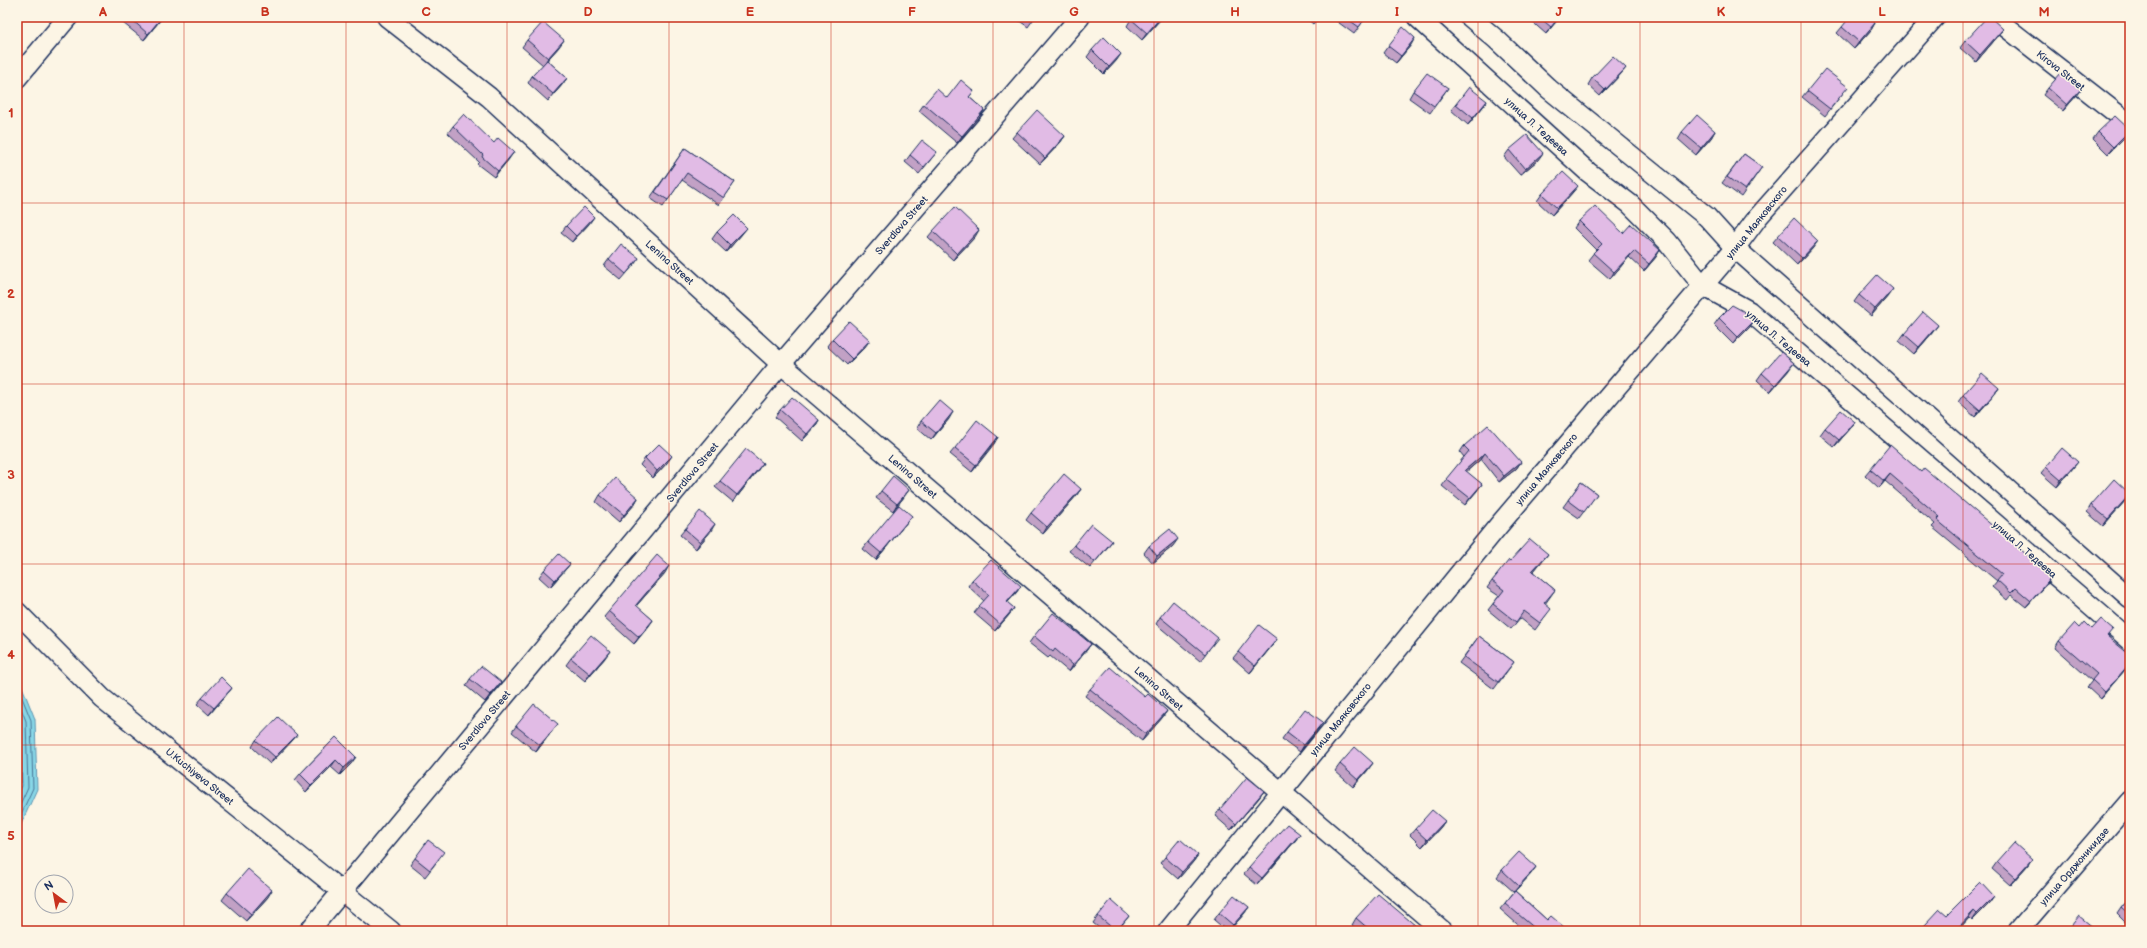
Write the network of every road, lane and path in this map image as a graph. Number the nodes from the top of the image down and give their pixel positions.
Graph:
1 (68, 17) edge
2 (387, 17) edge
3 (1080, 17) edge
4 (1417, 17) edge
5 (1470, 17) edge
6 (1935, 17) edge
7 (1993, 17) edge
8 (17, 78) edge
9 (2130, 124) edge
10 (1735, 248) junction
11 (1702, 285) junction
12 (782, 364) junction
13 (2130, 598) edge
14 (17, 612) edge
15 (2130, 640) edge
16 (1280, 792) junction
17 (2130, 801) edge
18 (343, 890) junction
19 (310, 931) edge
20 (391, 931) edge
21 (1168, 931) edge
22 (1443, 931) edge
23 (2018, 931) edge

1 - 8 street
2 - 12 street, Lenina Street
3 - 12 street, Sverdlova Street
4 - 11 street, улица Л. Тедеева
5 - 10 street
6 - 10 street, улица Маяковского
7 - 9 street, Kirova Street
10 - 11 street, улица Маяковского
10 - 13 street
11 - 15 street, улица Л. Тедеева
11 - 16 street, улица Маяковского
12 - 16 street, Lenina Street
12 - 18 street, Sverdlova Street
14 - 18 street, U.Kuchiyeva Street
16 - 21 street, улица Маяковского
16 - 22 street, Lenina Street
17 - 23 street, улица Орджоникидзе
18 - 19 street, Sverdlova Street
18 - 20 street, U.Kuchiyeva Street

